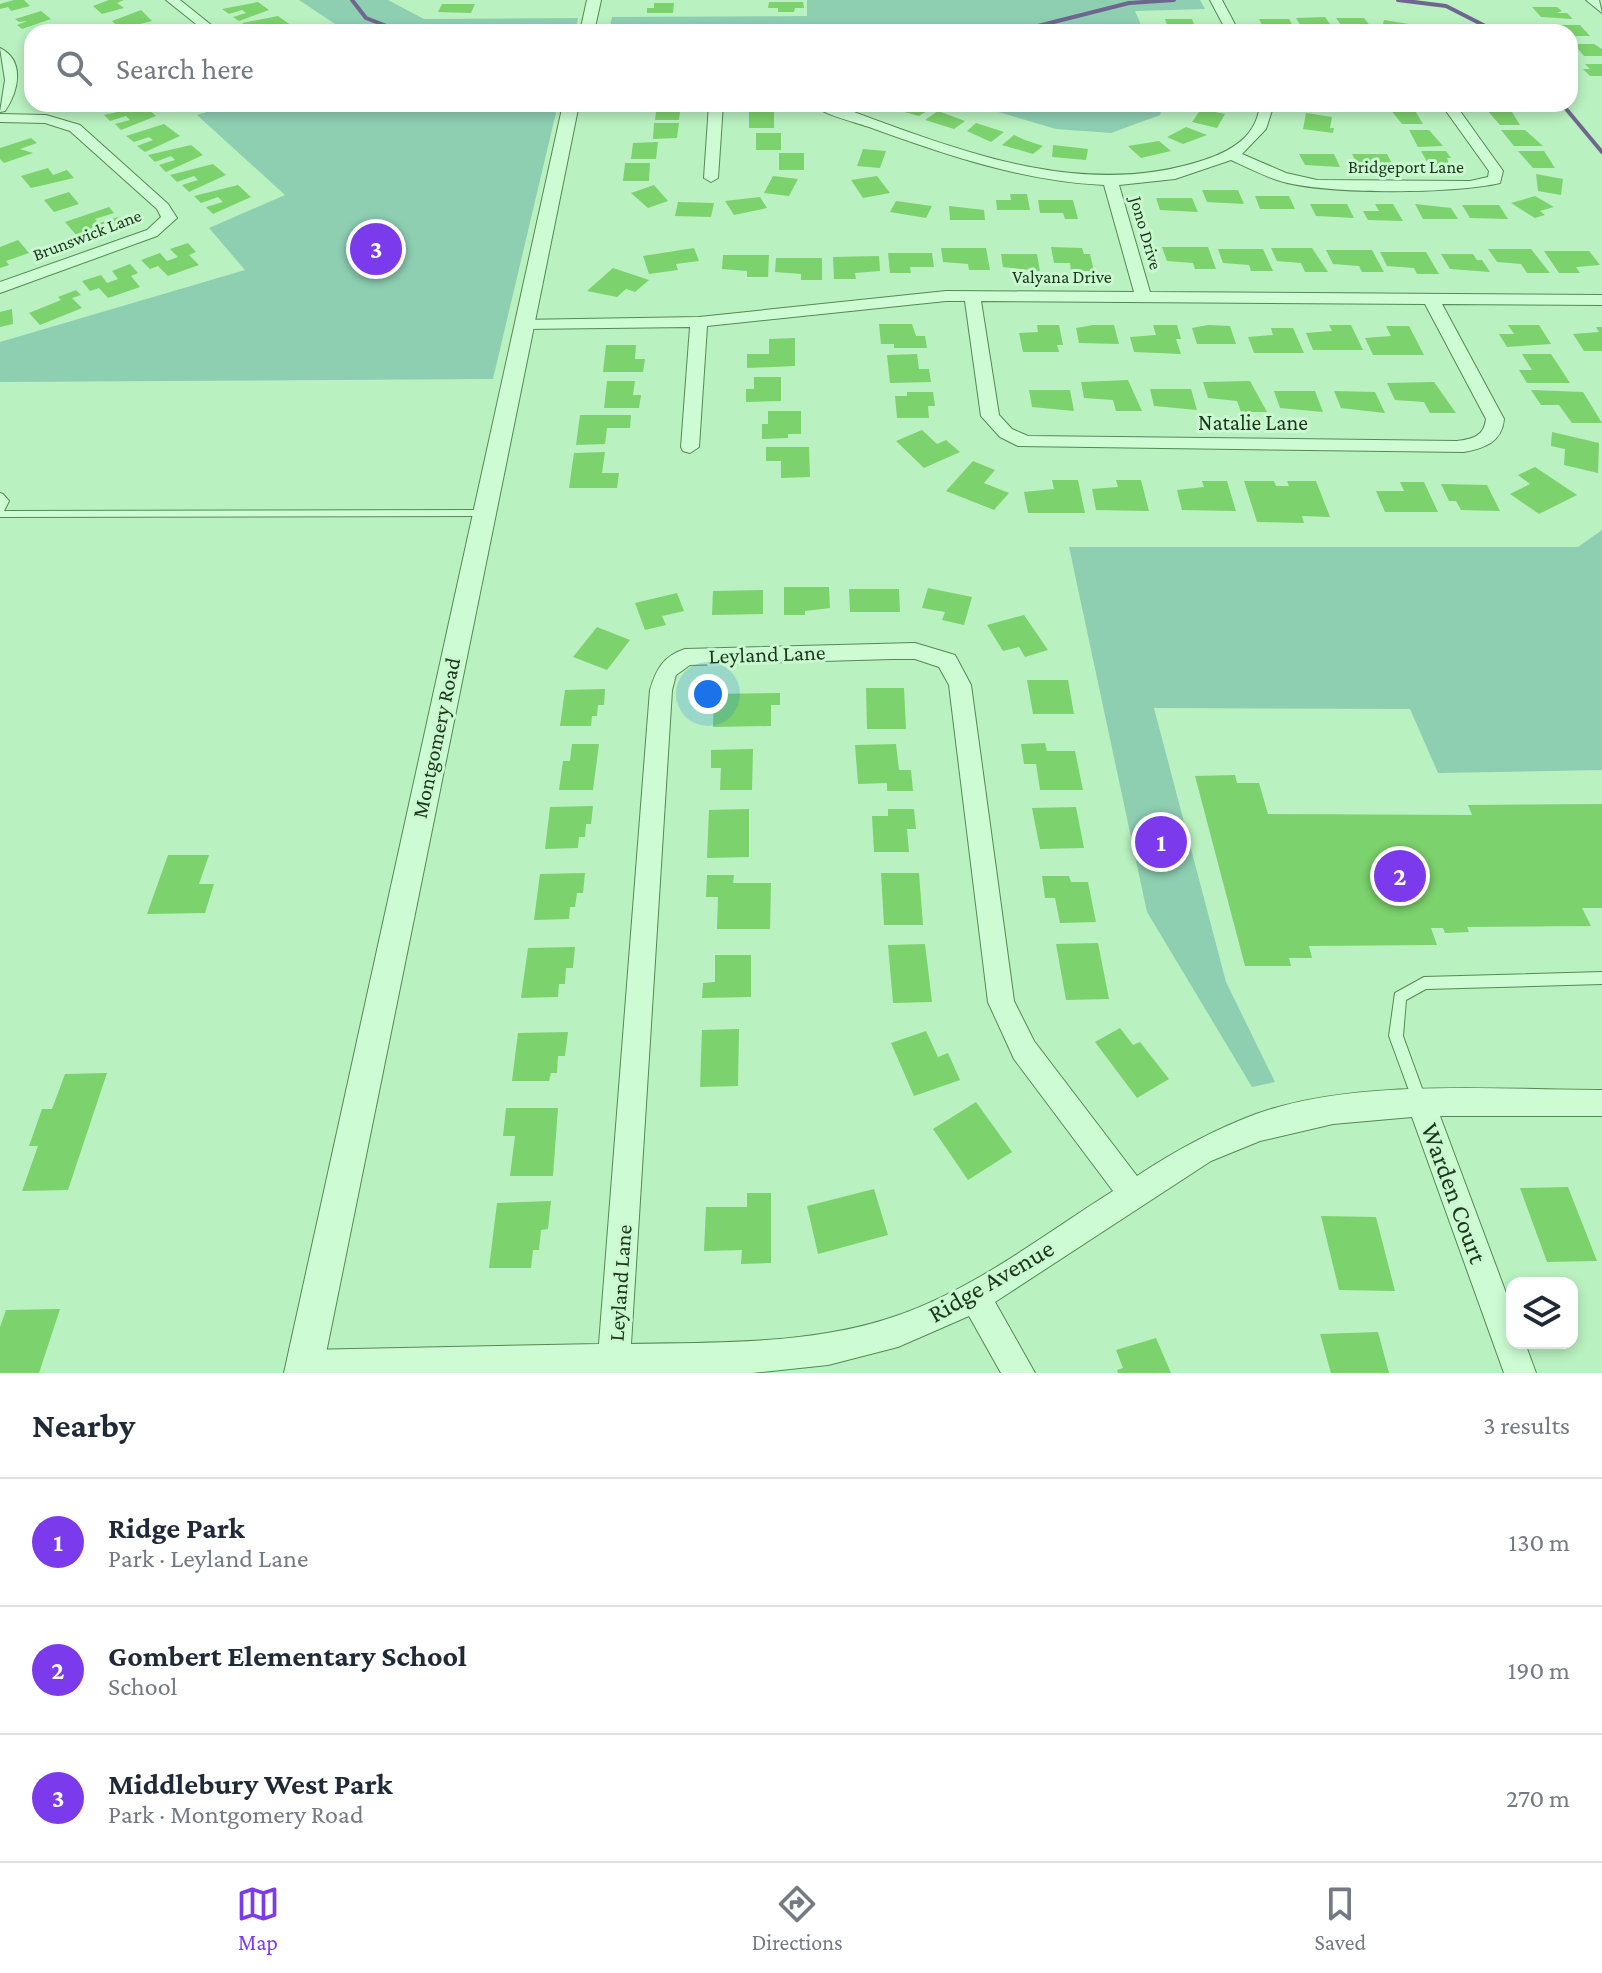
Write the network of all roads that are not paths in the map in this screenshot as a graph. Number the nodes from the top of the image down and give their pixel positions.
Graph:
1 (172, 0) edge
2 (594, 0) edge
3 (1216, 0) edge
4 (1592, 0) edge
5 (1602, 9) edge
6 (204, 24) edge
7 (589, 24) edge
8 (1229, 24) edge
9 (0, 52) edge
10 (0, 108) edge
11 (569, 112) edge
12 (715, 112) edge
13 (843, 112) edge
14 (1266, 112) edge
15 (1454, 112) edge
16 (0, 118) edge
17 (1231, 155) junction
18 (711, 178) dead end
19 (1110, 181) junction
20 (0, 288) edge
21 (972, 296) junction
22 (1143, 297) junction
23 (1431, 299) junction
24 (1602, 300) edge
25 (699, 322) junction
26 (524, 324) junction
27 (690, 447) dead end
28 (0, 496) edge
29 (0, 512) edge
30 (484, 513) junction
31 (1602, 978) edge
32 (1421, 1103) junction
33 (1602, 1103) edge
34 (1132, 1193) junction
35 (975, 1297) junction
36 (614, 1366) edge
37 (304, 1370) edge
38 (1019, 1373) edge
39 (1520, 1373) edge

1 - 6 street
2 - 7 street
3 - 8 street
4 - 5 street
9 - 10 street
11 - 26 street, Montgomery Road
12 - 18 street
13 - 19 street
14 - 17 street
15 - 17 street, Bridgeport Lane
16 - 20 street, Brunswick Lane
17 - 19 street
19 - 22 street, Jono Drive
21 - 22 street, Valyana Drive
21 - 23 street, Natalie Lane
21 - 25 street, Valyana Drive
22 - 23 street, Valyana Drive
23 - 24 street, Valyana Drive
25 - 26 street, Valyana Drive
25 - 27 street
26 - 30 street, Montgomery Road
28 - 29 lane
29 - 30 lane
30 - 37 street, Montgomery Road
31 - 32 lane
32 - 33 street, Ridge Avenue
32 - 34 street, Ridge Avenue
32 - 39 street, Warden Court
34 - 35 street, Ridge Avenue
34 - 36 street, Leyland Lane
35 - 36 street, Ridge Avenue
35 - 38 street
36 - 37 street, Ridge Avenue

